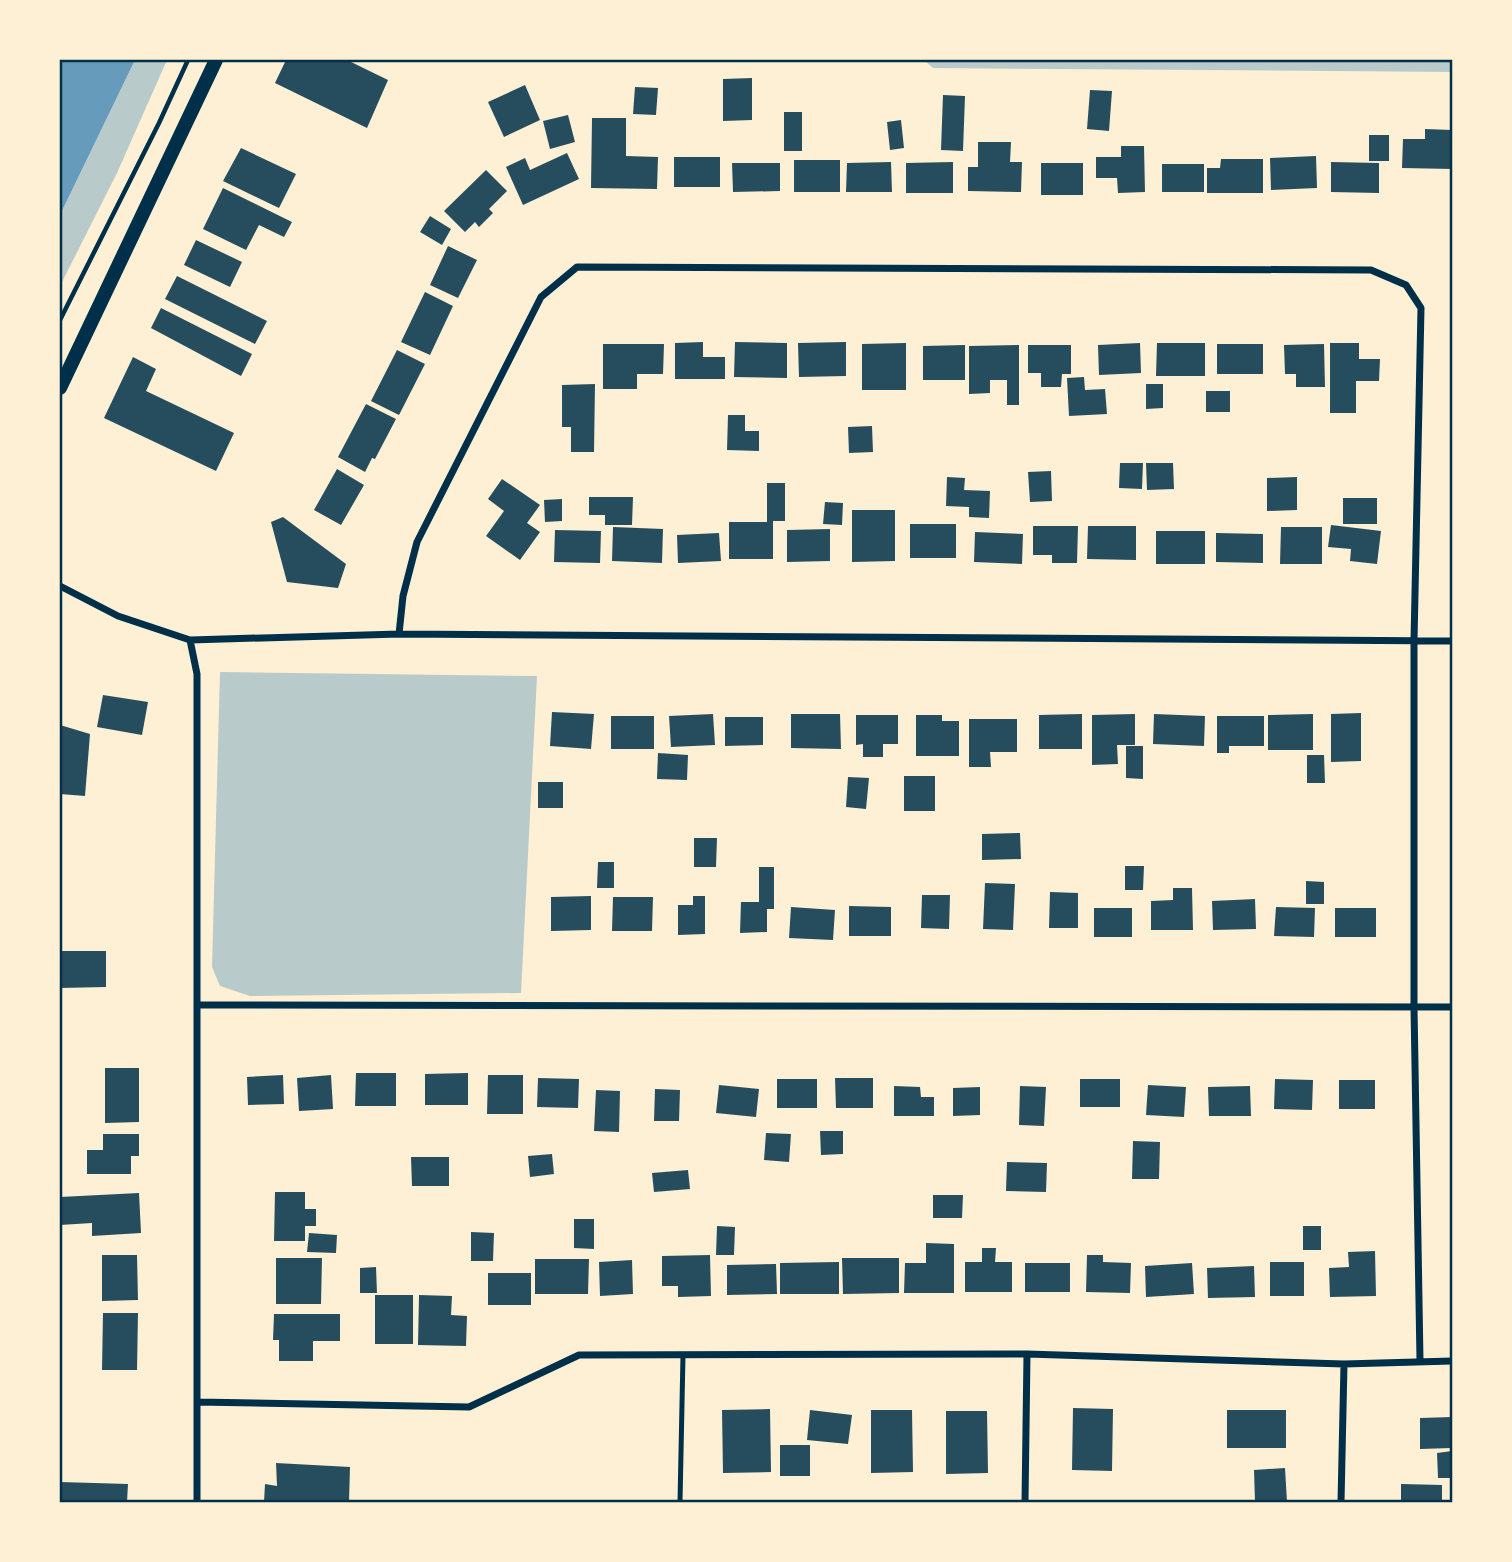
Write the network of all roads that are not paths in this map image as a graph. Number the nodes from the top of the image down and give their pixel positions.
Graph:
1 (216, 60) edge
2 (60, 388) edge
3 (60, 586) edge
4 (399, 634) junction
5 (190, 640) junction
6 (1414, 641) junction
7 (1452, 641) edge
8 (198, 1006) junction
9 (1414, 1007) junction
10 (1452, 1007) edge
11 (1027, 1354) junction
12 (682, 1355) junction
13 (1420, 1360) junction
14 (1452, 1360) edge
15 (1344, 1364) junction
16 (197, 1402) junction
17 (197, 1503) edge
18 (680, 1503) edge
19 (1025, 1503) edge
20 (1341, 1503) edge

1 - 2 main road
3 - 5 street
4 - 5 street
4 - 6 street
4 - 6 street
5 - 8 street
6 - 7 street
6 - 9 street
8 - 9 street
8 - 16 street
9 - 10 street
9 - 13 street
11 - 12 street
11 - 15 street
11 - 19 street
12 - 16 street
12 - 18 lane
13 - 14 street
13 - 15 street
15 - 20 street
16 - 17 street

